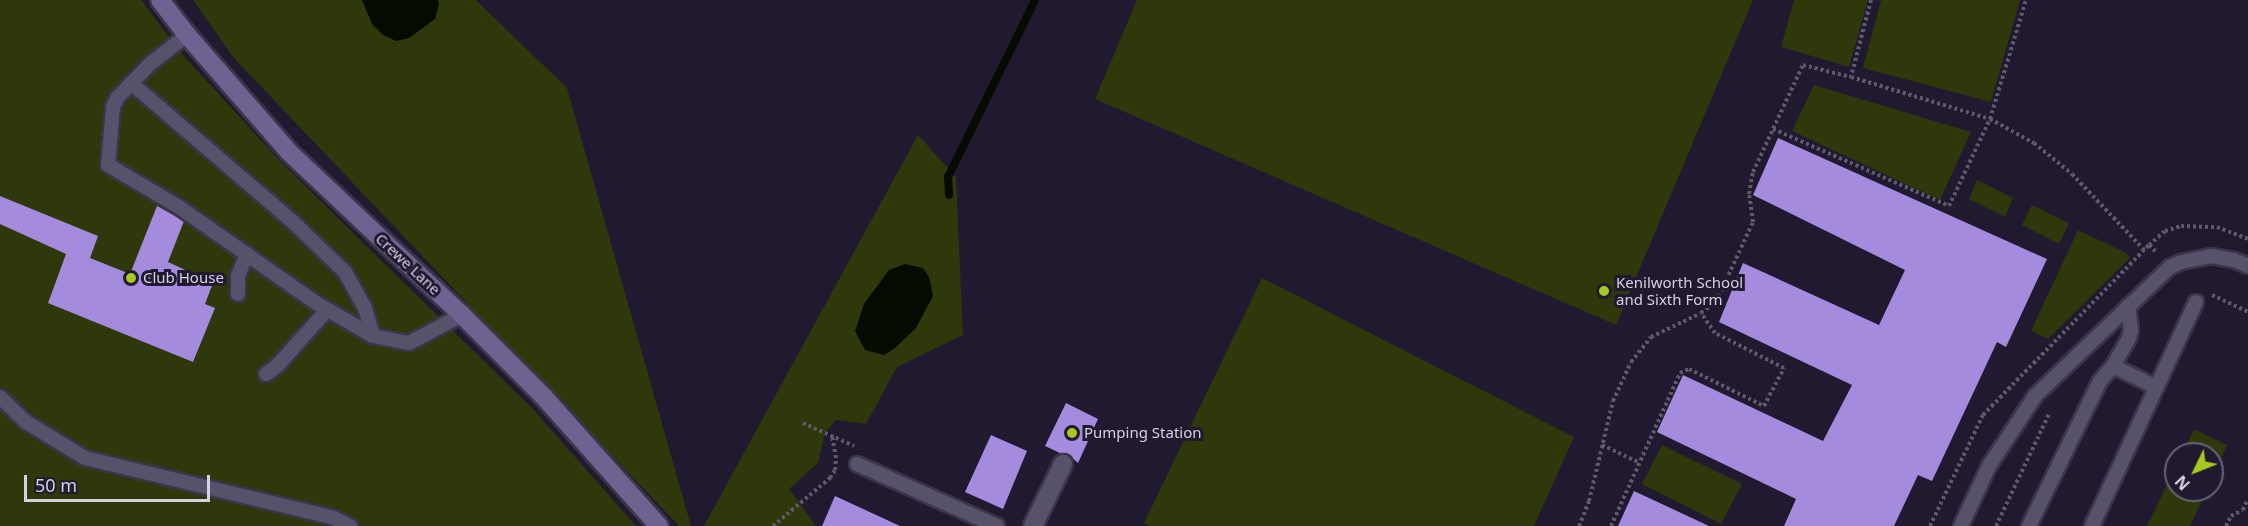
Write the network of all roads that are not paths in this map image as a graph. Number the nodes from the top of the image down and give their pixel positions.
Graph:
1 (160, 0) edge
2 (187, 35) junction
3 (131, 83) junction
4 (247, 254) junction
5 (2248, 266) edge
6 (238, 294) dead end
7 (2196, 302) dead end
8 (2128, 306) junction
9 (327, 310) junction
10 (462, 315) junction
11 (373, 336) junction
12 (2113, 366) junction
13 (266, 374) dead end
14 (2156, 387) junction
15 (0, 397) edge
16 (857, 464) dead end
17 (1063, 464) dead end
18 (350, 526) edge
19 (658, 526) edge
20 (997, 526) edge
21 (1033, 526) edge
22 (1961, 526) edge
23 (2029, 526) edge
24 (2092, 526) edge

1 - 2 street, Crewe Lane
2 - 3 lane
2 - 10 street, Crewe Lane
3 - 4 lane
3 - 11 lane
4 - 6 lane
4 - 9 lane
5 - 8 lane
7 - 14 lane
8 - 12 lane
8 - 22 lane
9 - 11 lane
9 - 13 lane
10 - 11 lane
10 - 19 street, Crewe Lane
12 - 14 lane
12 - 23 lane
14 - 24 lane
15 - 18 lane
16 - 20 lane
17 - 21 street

